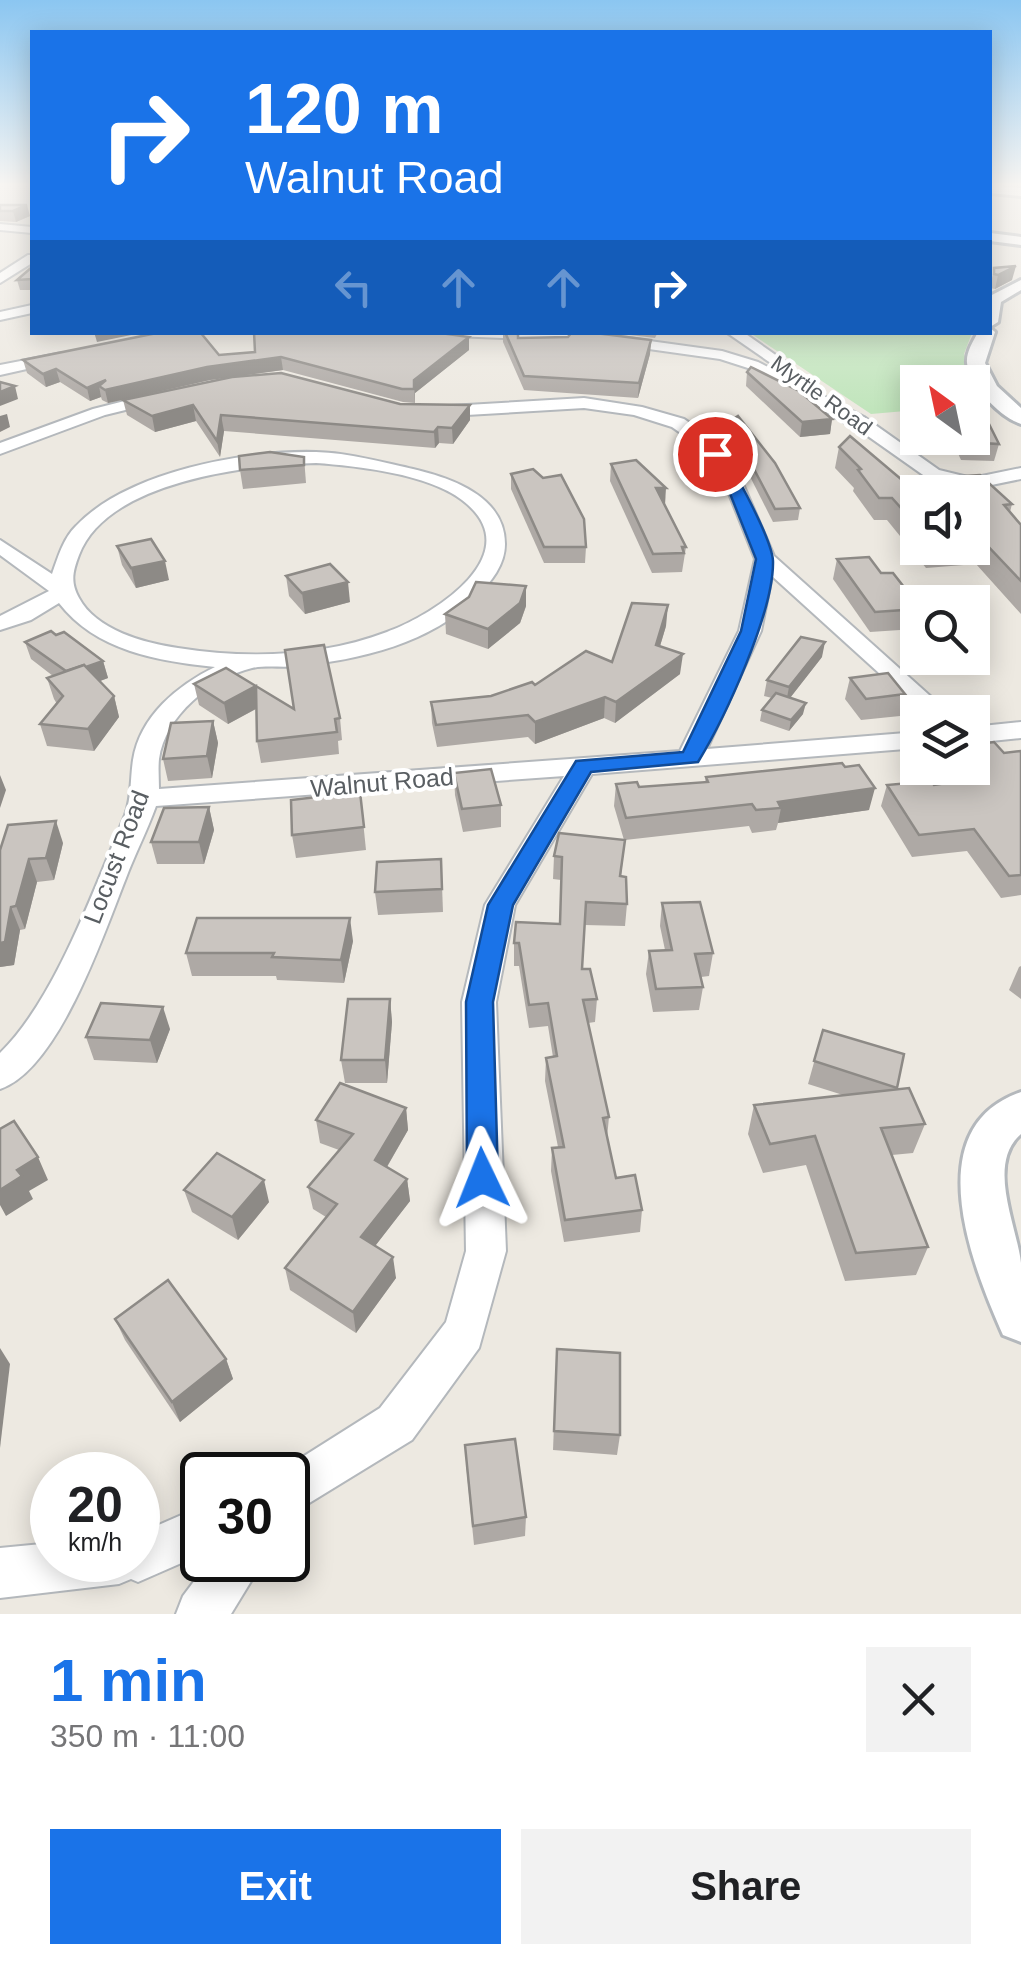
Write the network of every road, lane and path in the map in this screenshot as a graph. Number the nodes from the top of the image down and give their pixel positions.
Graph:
1 (30, 259) edge
2 (0, 278) edge
3 (1021, 284) edge
4 (0, 299) edge
5 (30, 300) edge
6 (30, 309) edge
7 (992, 311) edge
8 (0, 316) edge
9 (540, 335) edge
10 (737, 335) edge
11 (985, 335) edge
12 (81, 352) edge
13 (0, 370) edge
14 (178, 394) edge
15 (418, 412) edge
16 (1021, 418) edge
17 (874, 432) junction
18 (0, 449) edge
19 (1021, 472) edge
20 (0, 546) edge
21 (765, 559) junction
22 (63, 591) junction
23 (0, 623) edge
24 (248, 662) junction
25 (917, 695) edge
26 (1021, 730) edge
27 (990, 733) edge
28 (900, 741) edge
29 (690, 758) junction
30 (583, 766) junction
31 (145, 796) junction
32 (0, 1075) edge
33 (1021, 1110) edge
34 (1021, 1318) edge
35 (310, 1478) edge
36 (30, 1570) edge
37 (0, 1573) edge
38 (224, 1582) edge
39 (201, 1614) edge

1 - 2 street
3 - 7 street
4 - 5 street
6 - 8 street
9 - 17 street
10 - 17 street, Myrtle Road
11 - 16 street
12 - 13 street
14 - 18 street
15 - 21 street
17 - 19 street, Myrtle Road
20 - 22 street
21 - 25 street
21 - 29 street
22 - 23 street
22 - 24 street
22 - 24 street
24 - 31 street, Locust Road
26 - 27 street
28 - 29 street, Walnut Road
29 - 30 street, Walnut Road
30 - 31 street, Walnut Road
30 - 35 street
31 - 32 street, Locust Road
33 - 34 street
36 - 37 street
38 - 39 street

